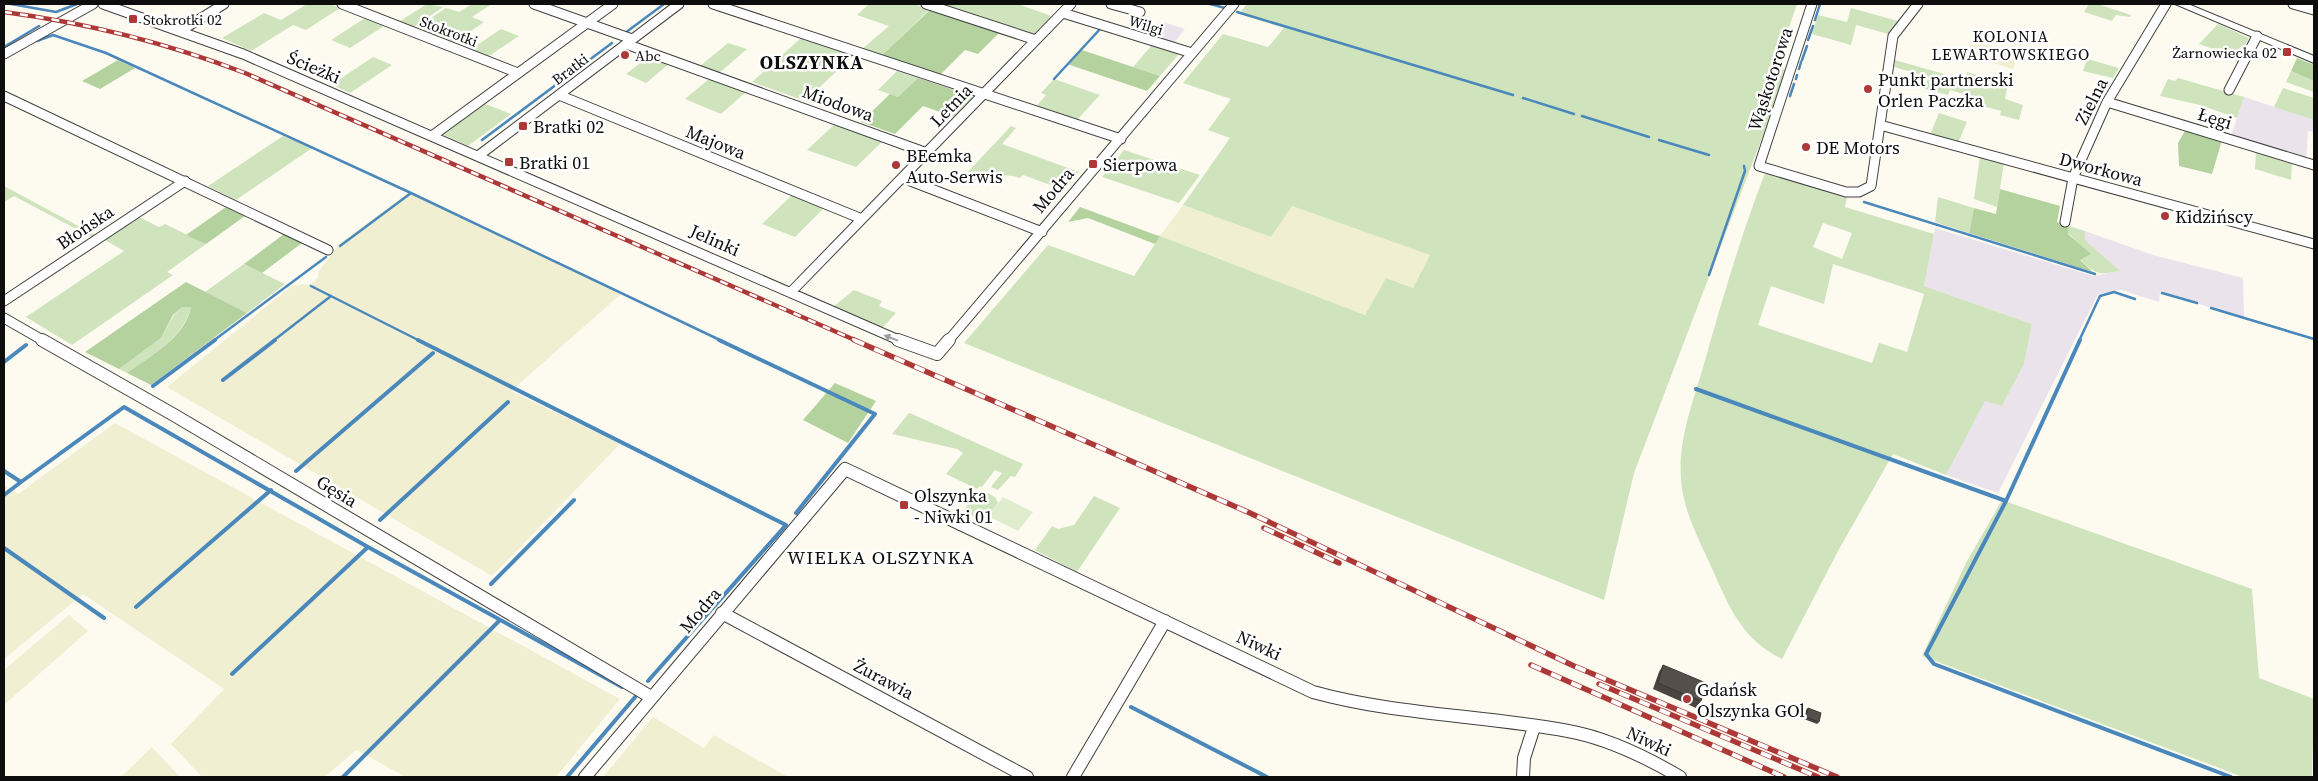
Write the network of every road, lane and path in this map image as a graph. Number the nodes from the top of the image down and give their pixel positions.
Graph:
1 (93, 4) edge
2 (104, 4) edge
3 (224, 4) edge
4 (342, 4) edge
5 (534, 4) edge
6 (614, 4) edge
7 (679, 4) edge
8 (713, 4) edge
9 (926, 4) edge
10 (1071, 4) edge
11 (1111, 4) edge
12 (1234, 4) edge
13 (1812, 4) edge
14 (1918, 4) edge
15 (2166, 4) edge
16 (2180, 4) edge
17 (2293, 4) edge
18 (2314, 10) edge
19 (1140, 12) dead end
20 (1063, 13) junction
21 (587, 23) junction
22 (182, 30) junction
23 (2257, 36) junction
24 (1036, 40) junction
25 (629, 41) junction
26 (1192, 53) junction
27 (4, 54) edge
28 (2314, 60) edge
29 (518, 73) junction
30 (2229, 90) dead end
31 (558, 95) junction
32 (983, 95) junction
33 (4, 96) edge
34 (2107, 102) junction
35 (1880, 125) junction
36 (432, 136) junction
37 (1121, 138) junction
38 (927, 153) junction
39 (478, 156) junction
40 (2314, 165) edge
41 (903, 178) junction
42 (2073, 178) junction
43 (185, 180) junction
44 (862, 219) junction
45 (2065, 222) dead end
46 (1042, 232) junction
47 (2314, 244) edge
48 (328, 250) dead end
49 (790, 292) junction
50 (4, 301) edge
51 (4, 318) edge
52 (937, 354) joint
53 (846, 469) joint
54 (722, 613) junction
55 (1165, 621) junction
56 (652, 696) junction
57 (1534, 727) junction
58 (585, 777) edge
59 (1027, 777) edge
60 (1073, 777) edge
61 (1523, 777) edge
62 (1680, 777) edge

1 - 27 street
2 - 22 street, Ścieżki
3 - 22 street
4 - 29 street, Stokrotki
5 - 21 street, Miodowa
6 - 21 street
7 - 25 street, Bratki
8 - 32 street
9 - 24 street
10 - 20 street, Letnia
11 - 19 street
12 - 26 street, Modra
13 - 35 street, Wąskotorowa
14 - 35 street
15 - 34 street, Zielna
16 - 23 street
17 - 18 street
20 - 24 street, Letnia
20 - 26 street, Wilgi
21 - 25 street, Miodowa
21 - 29 street
22 - 36 street, Ścieżki
23 - 28 street
23 - 30 street
24 - 32 street, Letnia
25 - 31 street, Bratki
25 - 38 street, Miodowa
26 - 37 street, Modra
29 - 36 street
31 - 39 street, Bratki
31 - 44 street, Majowa
32 - 37 street
32 - 38 street, Letnia
33 - 43 street
34 - 40 street, Łęgi
34 - 42 street, Zielna
35 - 42 street, Dworkowa
36 - 39 street, Ścieżki
37 - 46 street, Modra
38 - 41 street, Letnia
39 - 49 street, Jelinki
41 - 44 street, Letnia
41 - 46 street
42 - 45 street, Zielna
42 - 47 street, Dworkowa
43 - 48 street
43 - 50 street, Błońska
44 - 49 street, Letnia
46 - 52 street, Modra
52 -> 49 street, Jelinki
51 - 56 street, Gęsia
53 - 54 street, Modra
53 - 55 street, Niwki
54 - 56 street, Modra
54 - 59 street, Żurawia
55 - 57 street, Niwki
55 - 60 street
56 - 58 street, Modra
57 - 61 street
57 - 62 street, Niwki

